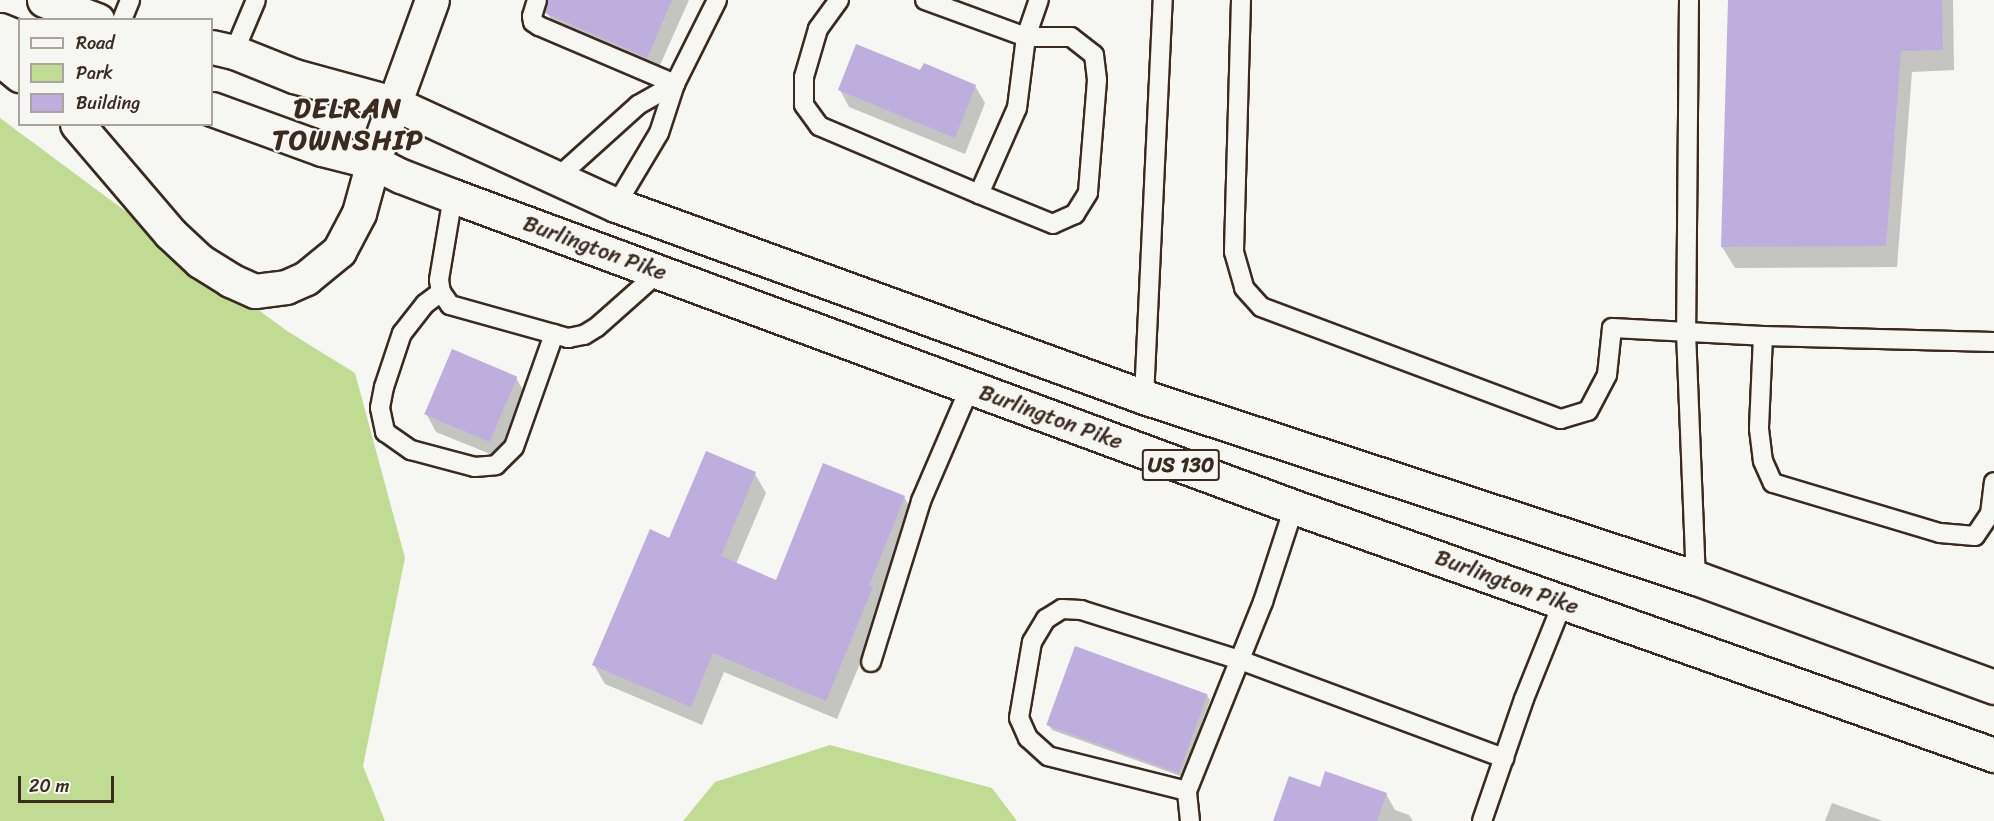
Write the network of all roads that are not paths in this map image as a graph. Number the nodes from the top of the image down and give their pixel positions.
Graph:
1 (130, 0) edge
2 (256, 0) edge
3 (432, 0) edge
4 (537, 0) edge
5 (717, 0) edge
6 (839, 0) edge
7 (925, 0) edge
8 (1039, 0) edge
9 (1163, 0) edge
10 (1241, 0) edge
11 (1689, 0) edge
12 (47, 1) edge
13 (92, 18) edge
14 (123, 18) edge
15 (0, 30) edge
16 (18, 37) edge
17 (1026, 37) junction
18 (223, 50) edge
19 (0, 59) edge
20 (18, 73) edge
21 (675, 84) junction
22 (393, 103) junction
23 (213, 109) edge
24 (79, 126) edge
25 (373, 162) junction
26 (556, 178) junction
27 (979, 194) junction
28 (453, 196) junction
29 (616, 205) junction
30 (659, 272) junction
31 (441, 292) junction
32 (1686, 332) junction
33 (561, 336) junction
34 (1763, 336) junction
35 (1994, 342) edge
36 (970, 387) junction
37 (1144, 397) junction
38 (1994, 482) edge
39 (1294, 507) junction
40 (1696, 578) junction
41 (1563, 602) junction
42 (1239, 660) junction
43 (871, 662) dead end
44 (1994, 687) edge
45 (1994, 755) edge
46 (1504, 758) junction
47 (1187, 791) junction
48 (1190, 821) edge
49 (1482, 821) edge

1 - 14 lane
2 - 18 lane
3 - 22 main road
4 - 21 lane
5 - 21 lane
6 - 27 lane
7 - 17 lane
8 - 17 lane
9 - 37 lane
10 - 32 lane
11 - 32 lane
12 - 13 main road
15 - 16 main road
17 - 27 lane
17 - 27 lane
18 - 22 main road, US 130
19 - 20 main road
21 - 26 lane
21 - 29 lane
22 - 25 main road
22 - 26 main road, US 130
23 - 25 main road, Burlington Pike / US 130
24 - 25 main road
25 - 28 main road, Burlington Pike / US 130
26 - 29 main road, US 130
28 - 30 main road, Burlington Pike / US 130
28 - 31 lane
29 - 37 main road, US 130
30 - 33 lane
30 - 36 main road, Burlington Pike / US 130
31 - 33 lane
31 - 33 lane
32 - 34 lane
32 - 40 lane
34 - 35 lane
34 - 38 lane
36 - 39 main road, Burlington Pike / US 130
36 - 43 lane
37 - 40 main road, US 130
39 - 41 main road, Burlington Pike / US 130
39 - 42 lane
40 - 44 main road, US 130
41 - 45 main road, Burlington Pike / US 130
41 - 46 lane
42 - 46 lane
42 - 47 lane
42 - 47 lane
46 - 49 lane
47 - 48 lane

